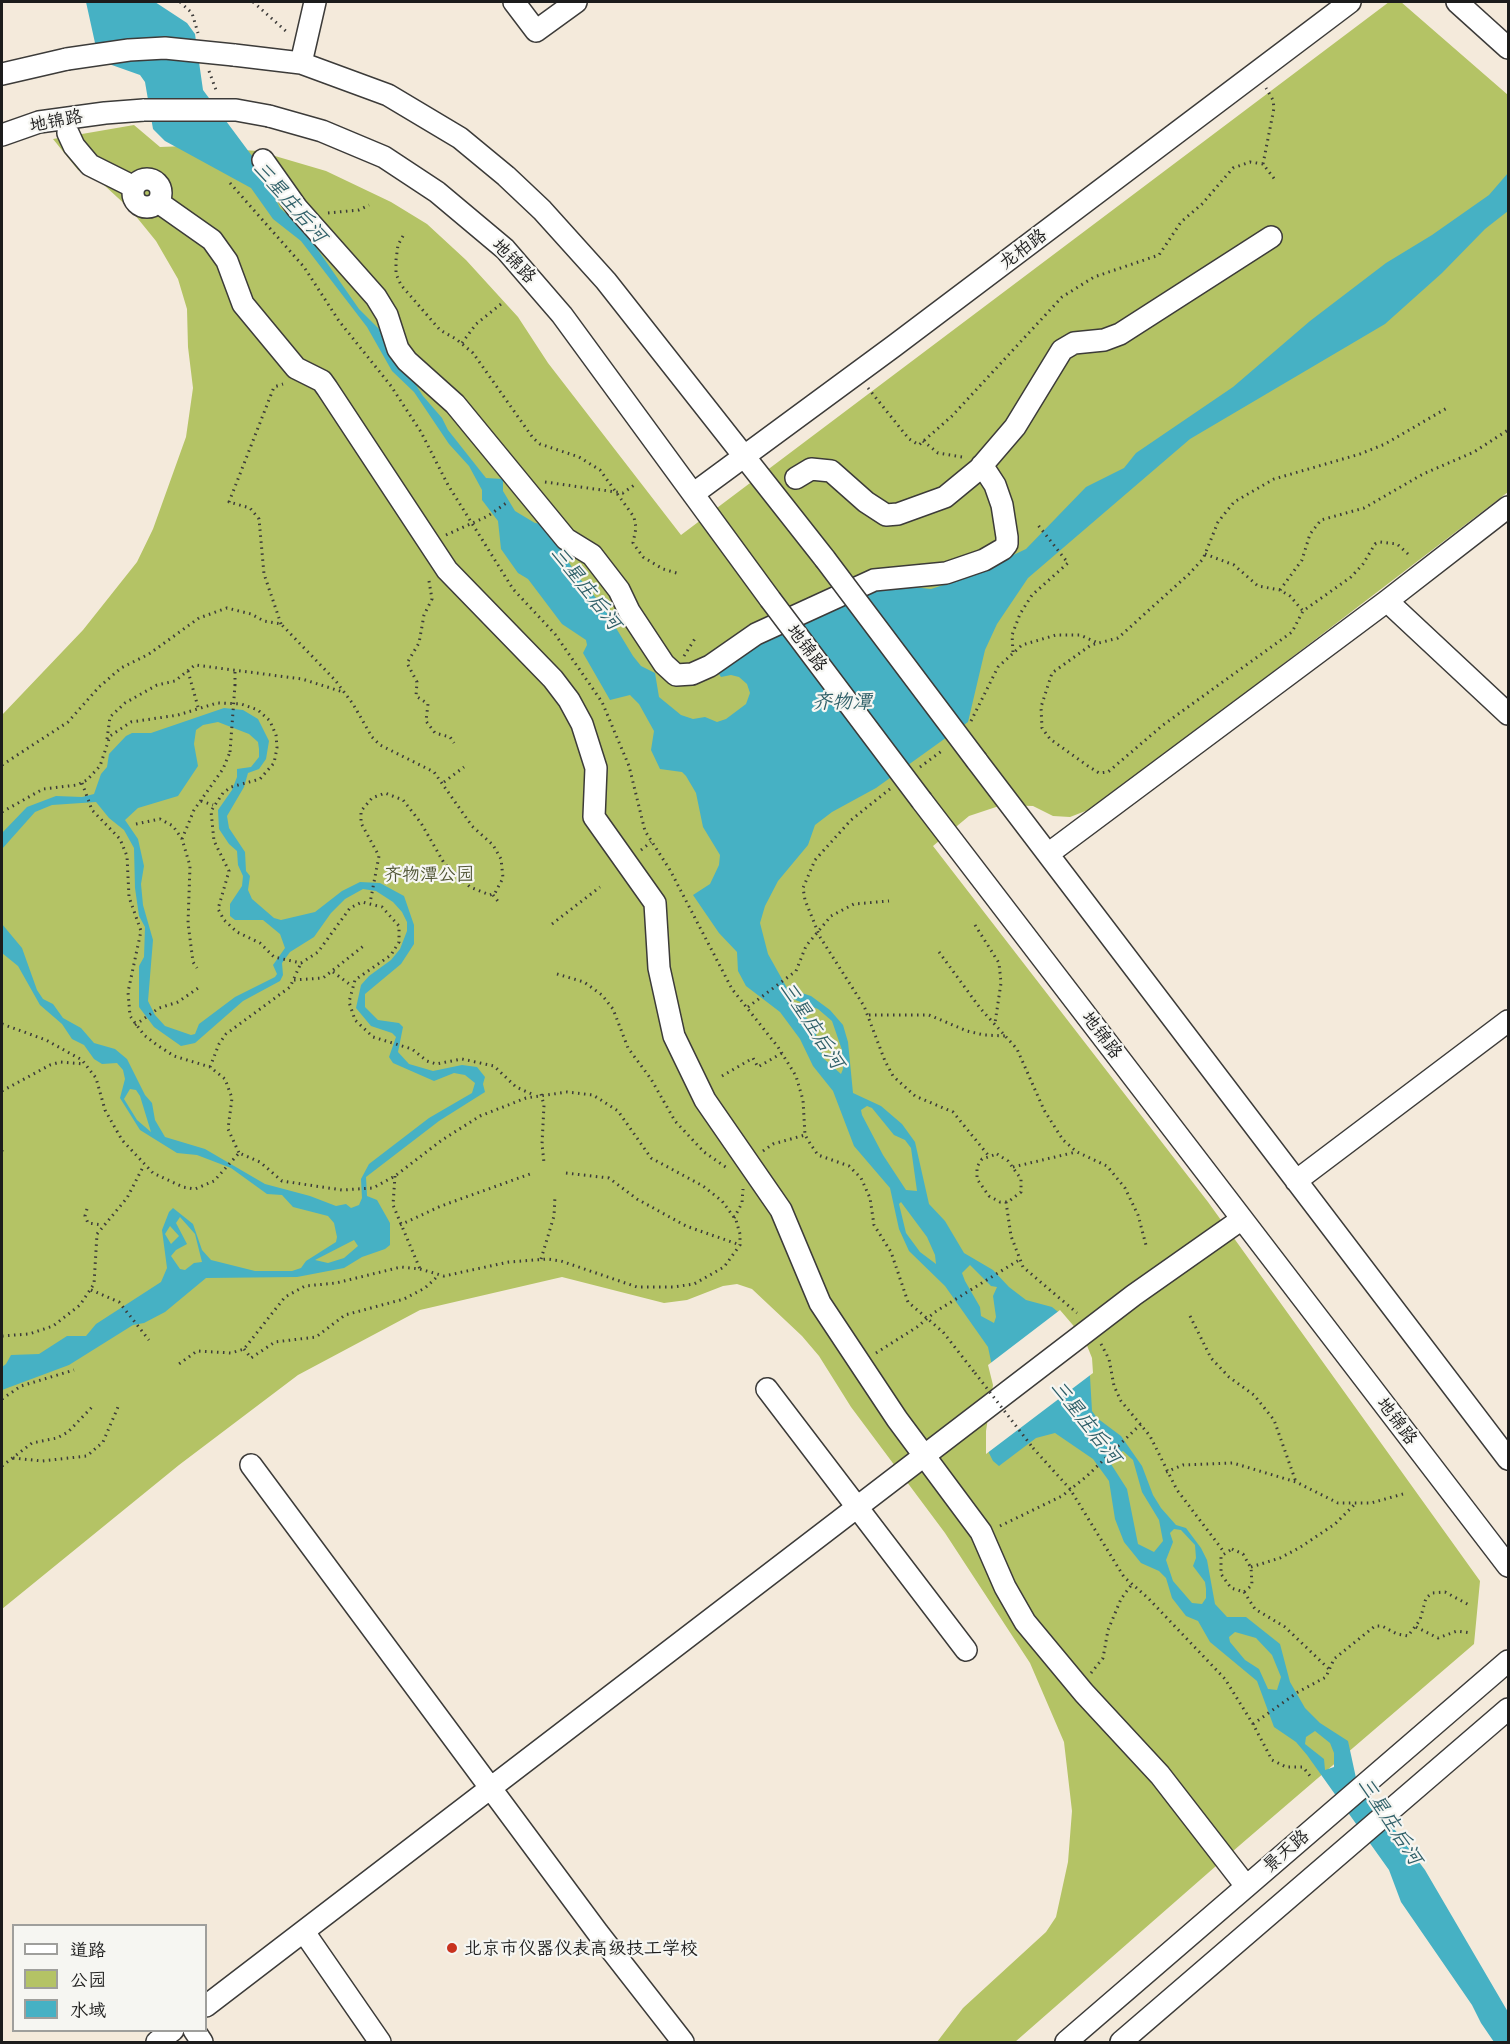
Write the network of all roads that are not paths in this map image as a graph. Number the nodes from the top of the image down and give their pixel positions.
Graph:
1 (315, 2) edge
2 (514, 2) edge
3 (576, 2) edge
4 (1350, 2) edge
5 (1457, 2) edge
6 (1509, 48) edge
7 (303, 55) junction
8 (2, 74) edge
9 (68, 133) dead end
10 (2, 135) edge
11 (262, 160) dead end
12 (1271, 237) dead end
13 (746, 456) junction
14 (982, 465) junction
15 (796, 478) dead end
16 (693, 494) junction
17 (1509, 507) edge
18 (1387, 601) junction
19 (1509, 714) edge
20 (1048, 854) junction
21 (1509, 1021) edge
22 (1296, 1181) junction
23 (1242, 1218) junction
24 (767, 1389) dead end
25 (925, 1456) junction
26 (1509, 1459) edge
27 (251, 1465) dead end
28 (857, 1508) junction
29 (1509, 1566) edge
30 (966, 1650) dead end
31 (1509, 1661) edge
32 (1509, 1710) edge
33 (491, 1788) junction
34 (1246, 1886) junction
35 (304, 1932) junction
36 (207, 2005) edge
37 (172, 2032) edge
38 (157, 2043) edge
39 (380, 2043) edge
40 (683, 2043) edge
41 (1066, 2043) edge
42 (1121, 2043) edge

1 - 7 street
2 - 3 street
4 - 13 street, 龙柏路
5 - 6 street
7 - 8 street, bridge
7 - 13 street
9 - 25 street
10 - 16 street, 地锦路, bridge
11 - 14 street
12 - 14 street
13 - 16 street, 龙柏路
13 - 20 street, bridge
14 - 15 street
16 - 23 street, 地锦路, bridge
17 - 18 street
18 - 19 street
18 - 20 street
20 - 22 street
21 - 22 street
22 - 26 street
23 - 25 street
23 - 29 street, 地锦路
24 - 28 street
25 - 28 street
25 - 34 street
27 - 33 street
28 - 30 street
28 - 33 street
31 - 34 street, 景天路
32 - 42 street, 景天路
33 - 35 street
33 - 40 street
34 - 41 street, 景天路
35 - 36 street
35 - 39 street
37 - 38 street

